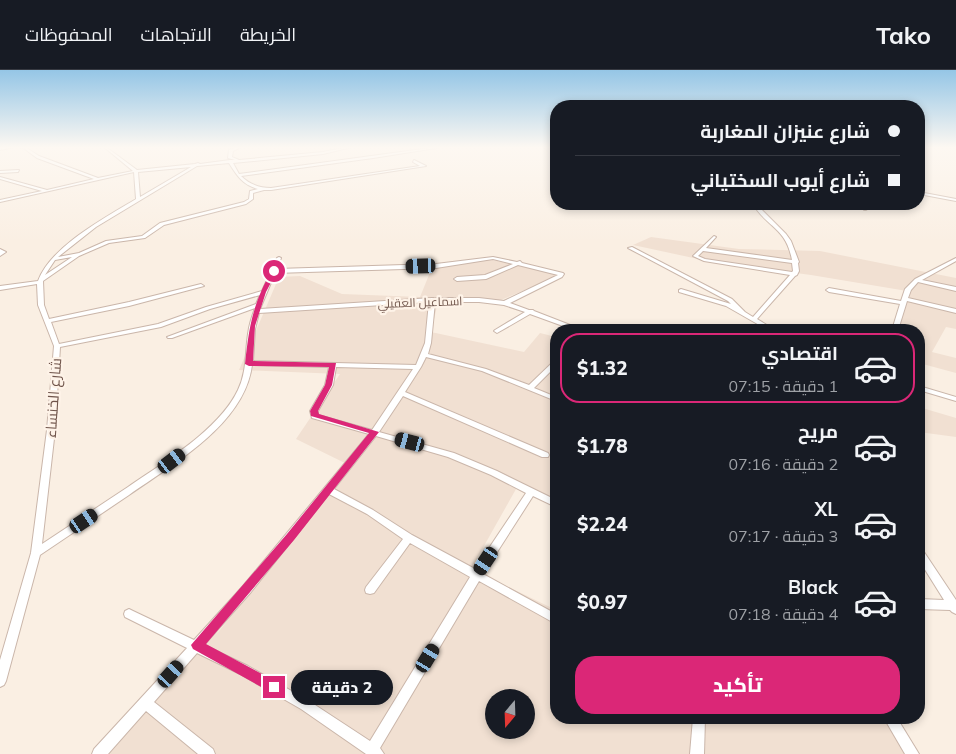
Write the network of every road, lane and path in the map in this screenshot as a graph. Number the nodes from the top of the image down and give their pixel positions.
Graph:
1 (5, 179) edge
2 (98, 179) edge
3 (105, 179) edge
4 (137, 179) edge
5 (173, 179) edge
6 (243, 179) edge
7 (334, 179) edge
8 (101, 180) junction
9 (263, 189) junction
10 (48, 191) junction
11 (925, 194) edge
12 (138, 200) junction
13 (956, 200) edge
14 (0, 202) edge
15 (759, 210) edge
16 (714, 237) dead end
17 (630, 248) dead end
18 (702, 249) junction
19 (0, 250) edge
20 (80, 254) junction
21 (0, 256) edge
22 (279, 258) dead end
23 (53, 259) junction
24 (956, 259) edge
25 (796, 262) junction
26 (520, 263) junction
27 (274, 271) junction
28 (795, 274) junction
29 (457, 279) dead end
30 (917, 280) junction
31 (41, 281) junction
32 (201, 286) dead end
33 (0, 288) edge
34 (956, 289) edge
35 (829, 290) dead end
36 (681, 291) dead end
37 (263, 292) junction
38 (432, 300) junction
39 (904, 301) junction
40 (505, 303) junction
41 (257, 308) junction
42 (956, 311) edge
43 (531, 312) junction
44 (742, 312) junction
45 (754, 319) junction
46 (47, 321) junction
47 (564, 324) edge
48 (762, 324) edge
49 (897, 324) edge
50 (497, 331) dead end
51 (170, 338) dead end
52 (57, 346) junction
53 (424, 355) junction
54 (249, 364) junction
55 (333, 365) junction
56 (418, 367) junction
57 (550, 368) edge
58 (530, 388) junction
59 (925, 390) edge
60 (402, 393) junction
61 (550, 396) edge
62 (956, 399) edge
63 (375, 432) junction
64 (545, 455) dead end
65 (329, 490) junction
66 (532, 492) junction
67 (550, 501) edge
68 (409, 538) junction
69 (36, 553) junction
70 (925, 561) edge
71 (476, 575) junction
72 (370, 590) dead end
73 (925, 604) edge
74 (955, 607) edge
75 (129, 614) dead end
76 (550, 616) edge
77 (197, 645) junction
78 (0, 680) edge
79 (146, 703) junction
80 (698, 724) edge
81 (894, 724) edge
82 (374, 752) edge
83 (99, 754) edge
84 (208, 754) edge
85 (697, 754) edge
86 (912, 754) edge

1 - 10 street
2 - 8 street
3 - 8 street
4 - 12 street
5 - 12 street
6 - 9 street
7 - 9 street
8 - 10 street
9 - 20 street
10 - 14 street
11 - 13 street
12 - 23 street
15 - 25 street
16 - 18 street
17 - 44 street
18 - 25 street
18 - 28 street
19 - 21 street
20 - 23 street
20 - 31 street
22 - 27 street
23 - 31 street
24 - 30 street
25 - 28 street
26 - 27 street
26 - 29 street
26 - 40 street
27 - 37 street
28 - 45 street
30 - 34 street
30 - 39 street
31 - 33 street
31 - 46 street, شارع الخنساء
32 - 46 street
35 - 39 street
36 - 44 street
37 - 41 street
37 - 52 street
38 - 40 street, اسماعيل العقيلي
38 - 41 street, اسماعيل العقيلي
38 - 53 street
39 - 42 street
39 - 49 street
40 - 43 street, اسماعيل العقيلي
41 - 51 street, اسماعيل العقيلي
41 - 54 street
43 - 47 street, اسماعيل العقيلي
43 - 50 street
44 - 45 street
45 - 48 street
46 - 52 street, شارع الخنساء
52 - 69 street, شارع الخنساء
53 - 56 street
53 - 58 street
54 - 55 street
54 - 69 street
55 - 56 street
55 - 63 street
56 - 60 street
57 - 58 street
58 - 61 street
59 - 62 street
60 - 63 street
60 - 64 street
63 - 65 street
63 - 66 street
65 - 68 street
65 - 77 street
66 - 67 street
66 - 71 street
68 - 71 street
68 - 72 street
69 - 78 street, شارع الخنساء
70 - 74 street
71 - 76 street
71 - 82 street
73 - 74 street
75 - 77 street
77 - 79 street
77 - 82 street
79 - 83 street
79 - 84 street
80 - 85 street
81 - 86 street

